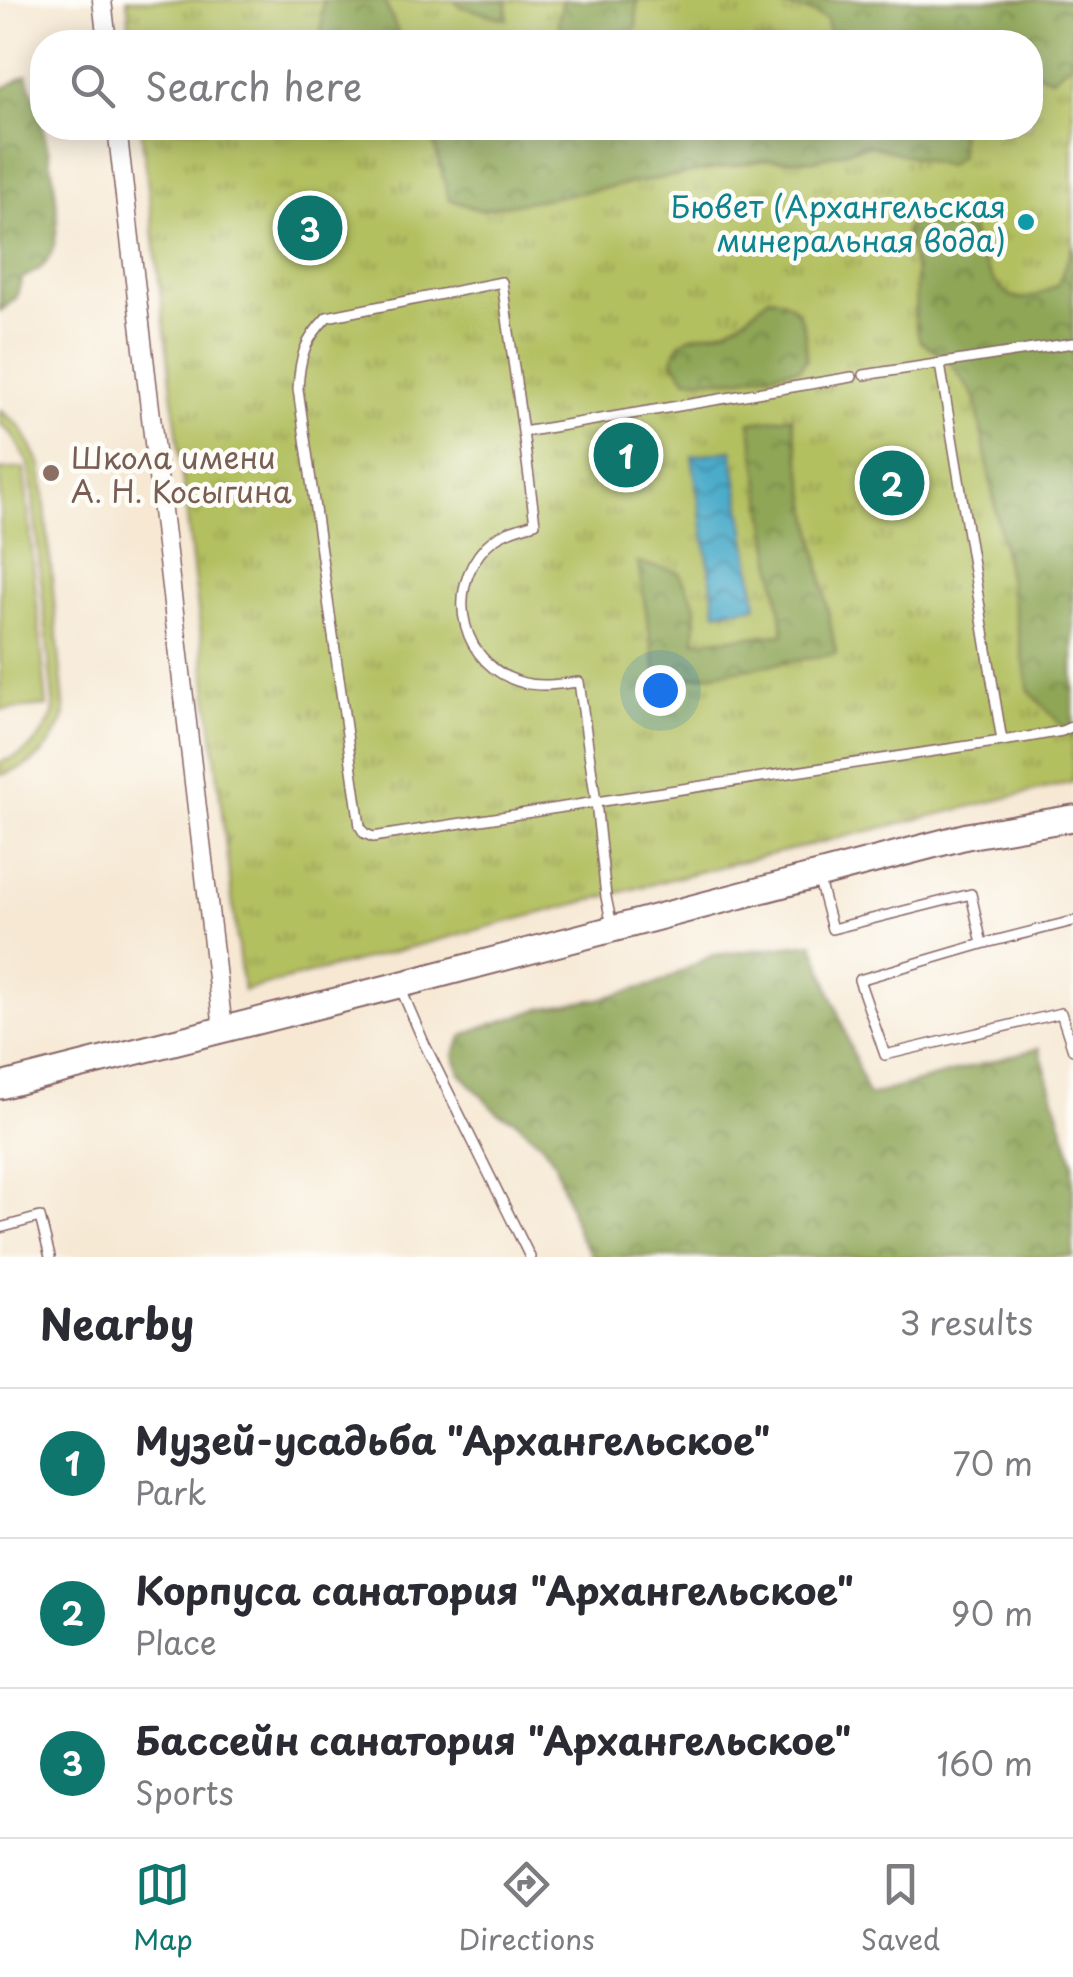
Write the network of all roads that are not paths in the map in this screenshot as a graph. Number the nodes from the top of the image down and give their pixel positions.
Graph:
1 (102, 0) edge
2 (106, 30) edge
3 (118, 140) edge
4 (1073, 343) edge
5 (940, 364) junction
6 (864, 375) dead end
7 (852, 377) dead end
8 (522, 432) junction
9 (1073, 726) edge
10 (1002, 741) junction
11 (596, 802) junction
12 (1073, 818) edge
13 (817, 875) junction
14 (1073, 921) edge
15 (612, 929) junction
16 (982, 944) junction
17 (399, 985) junction
18 (223, 1029) junction
19 (1073, 1050) edge
20 (0, 1086) edge
21 (0, 1228) edge
22 (50, 1257) edge
23 (530, 1257) edge

1 - 2 street
3 - 18 street
4 - 5 lane
5 - 6 lane
5 - 10 lane
7 - 8 lane
8 - 11 lane
8 - 11 lane
9 - 10 lane
10 - 11 lane
11 - 15 lane
12 - 13 street
13 - 15 street
13 - 16 lane
14 - 16 lane
15 - 17 street
16 - 19 lane
17 - 18 street
17 - 23 lane
18 - 20 street
21 - 22 lane

